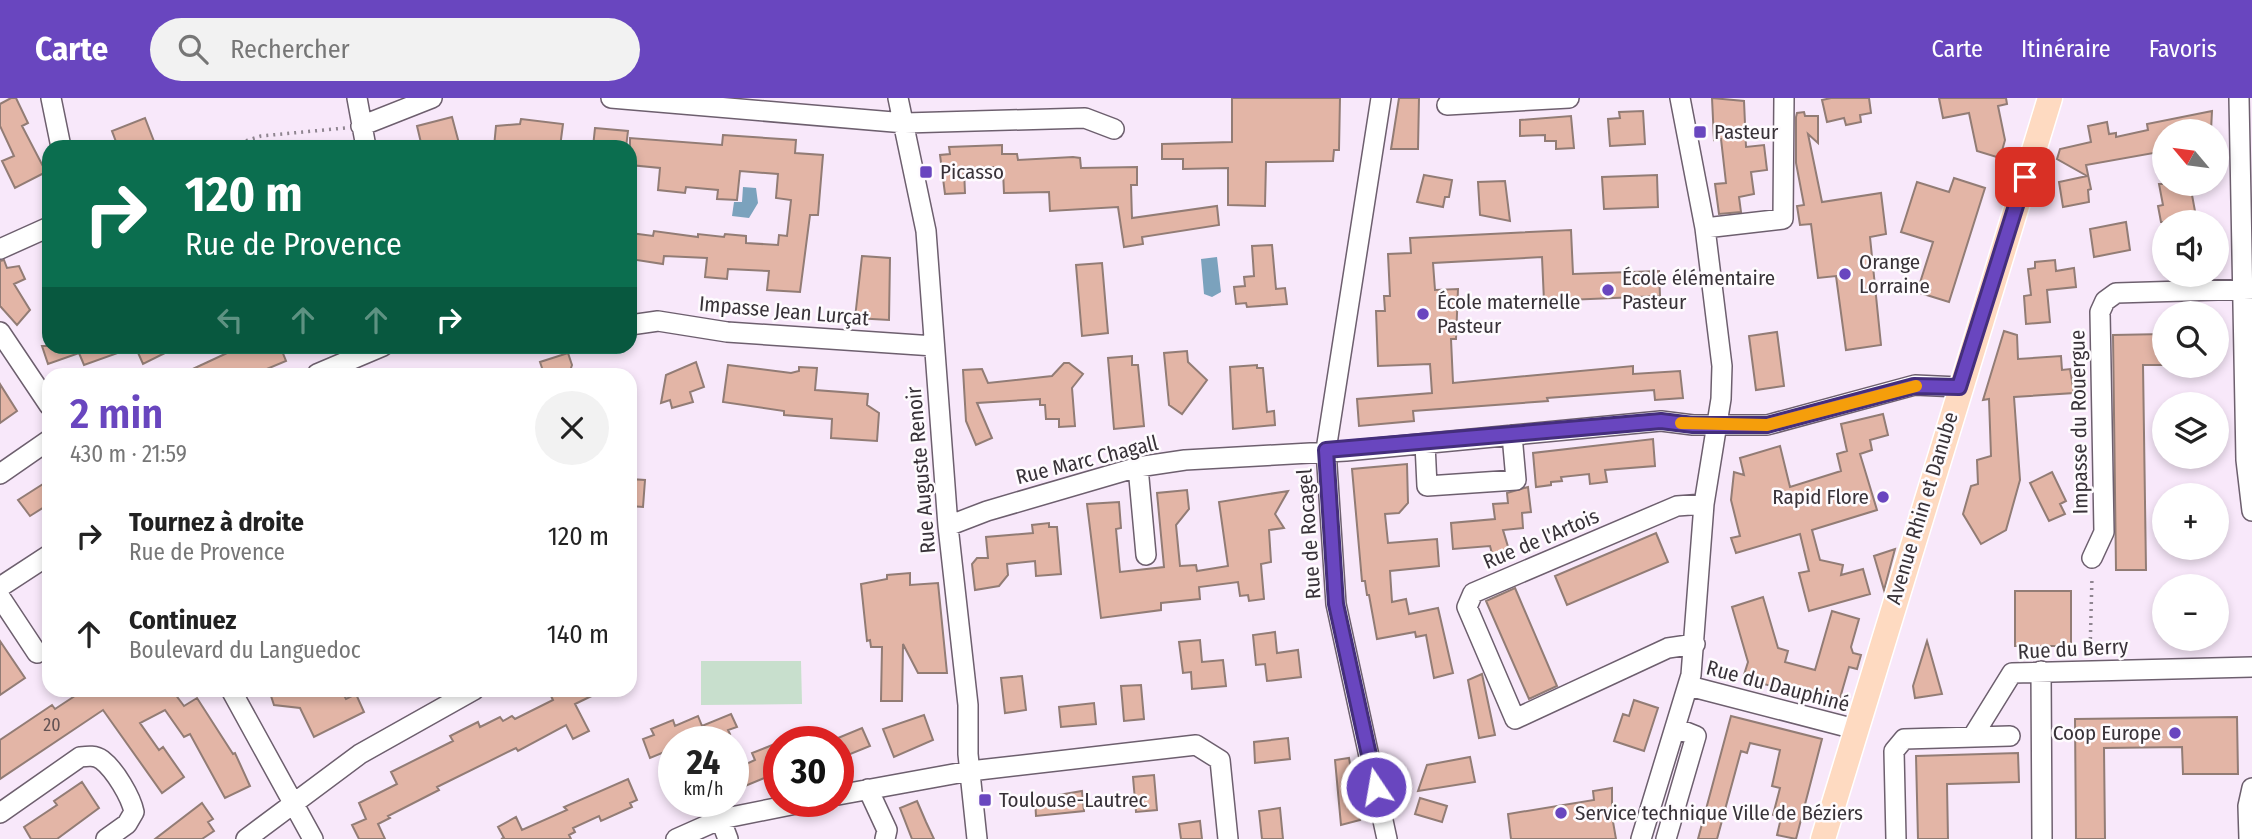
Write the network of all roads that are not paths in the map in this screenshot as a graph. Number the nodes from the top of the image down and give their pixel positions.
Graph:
1 (51, 98) edge
2 (357, 98) edge
3 (432, 98) edge
4 (611, 98) edge
5 (898, 98) edge
6 (1381, 98) edge
7 (1569, 98) edge
8 (1680, 98) edge
9 (1784, 98) edge
10 (2050, 98) edge
11 (2239, 98) edge
12 (1447, 104) dead end
13 (905, 123) junction
14 (361, 126) junction
15 (1114, 129) dead end
16 (60, 140) edge
17 (364, 140) edge
18 (1704, 228) junction
19 (42, 230) edge
20 (0, 249) edge
21 (2248, 290) edge
22 (637, 324) edge
23 (0, 332) edge
24 (934, 346) junction
25 (364, 354) edge
26 (331, 368) edge
27 (1959, 387) junction
28 (42, 395) edge
29 (1716, 424) junction
30 (1512, 435) junction
31 (1424, 444) junction
32 (42, 445) edge
33 (1326, 450) junction
34 (2249, 460) edge
35 (1138, 467) junction
36 (0, 474) edge
37 (1704, 504) junction
38 (2252, 511) edge
39 (948, 526) junction
40 (1146, 555) dead end
41 (2092, 558) road end
42 (42, 560) edge
43 (0, 587) edge
44 (0, 597) edge
45 (1695, 645) junction
46 (37, 653) dead end
47 (2252, 667) edge
48 (2041, 671) junction
49 (1689, 686) junction
50 (235, 697) edge
51 (462, 697) edge
52 (1676, 728) junction
53 (1855, 729) junction
54 (1973, 736) junction
55 (2010, 736) dead end
56 (970, 771) junction
57 (1657, 788) junction
58 (2252, 788) edge
59 (868, 789) junction
60 (854, 792) edge
61 (1679, 794) junction
62 (292, 805) junction
63 (0, 813) edge
64 (708, 817) edge
65 (721, 817) edge
66 (106, 839) edge
67 (246, 839) edge
68 (313, 839) edge
69 (676, 839) edge
70 (729, 839) edge
71 (885, 839) edge
72 (978, 839) edge
73 (1228, 839) edge
74 (1387, 839) edge
75 (1641, 839) edge
76 (1666, 839) edge
77 (1823, 839) edge
78 (1896, 839) edge
79 (2042, 839) edge
80 (2249, 839) edge

1 - 16 street
2 - 14 street
3 - 14 street
4 - 13 street
5 - 13 street, Rue Auguste Renoir
6 - 33 street, Rue de Rocagel
7 - 12 street
8 - 18 street
9 - 18 street
10 - 27 main road, Avenue Rhin et Danube
11 - 21 street
13 - 15 street
13 - 24 street, Rue Auguste Renoir
14 - 17 street
18 - 29 street
19 - 20 street
21 - 34 street
21 - 41 street, Impasse du Rouergue
22 - 24 street, Impasse Jean Lurçat
23 - 28 street
24 - 39 street, Rue Auguste Renoir
25 - 26 street
27 - 29 street, Rue Marc Chagall
27 - 53 main road, Avenue Rhin et Danube
29 - 30 street, Rue Marc Chagall
29 - 37 street
30 - 31 street, Rue Marc Chagall
30 - 31 street
31 - 33 street, Rue Marc Chagall
32 - 36 street
33 - 35 street, Rue Marc Chagall
33 - 74 street, Rue de Rocagel
34 - 38 street
35 - 39 street, Rue Marc Chagall
35 - 40 street
37 - 45 street
37 - 45 street, Rue de l'Artois
39 - 56 street, Rue Auguste Renoir
42 - 43 street
44 - 46 street
45 - 49 street
47 - 48 street, Rue du Berry
48 - 54 street, Rue du Berry
48 - 79 street
49 - 52 street
49 - 53 street, Rue du Dauphiné
50 - 62 street
51 - 62 street
52 - 57 street
52 - 61 street
53 - 77 main road, Avenue Rhin et Danube
54 - 55 street
54 - 78 street
56 - 59 street
56 - 72 street, Rue Auguste Renoir
56 - 73 street
57 - 61 street
57 - 75 street
58 - 80 street
59 - 60 street
59 - 71 street
61 - 76 street
62 - 67 street
62 - 68 street
63 - 66 street
64 - 69 street
65 - 70 street

